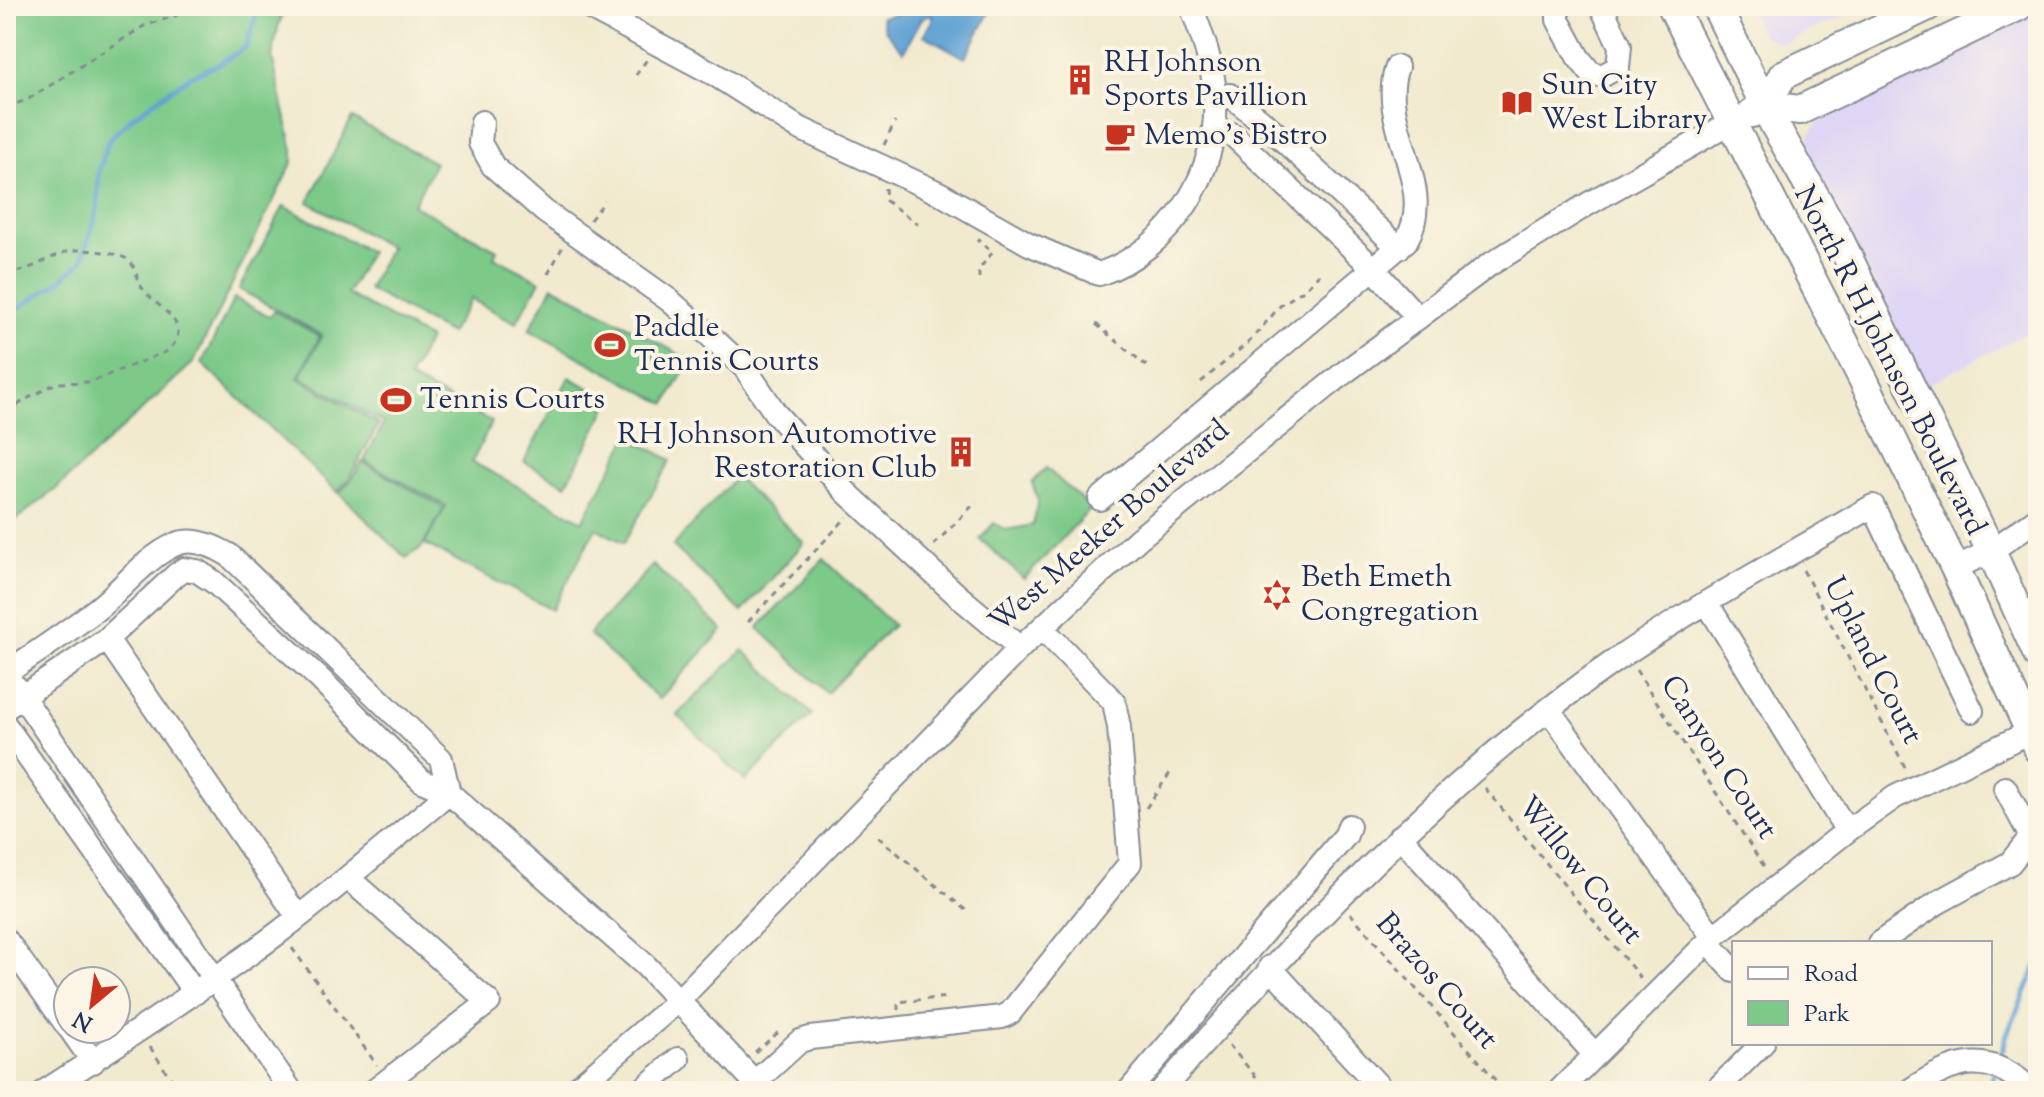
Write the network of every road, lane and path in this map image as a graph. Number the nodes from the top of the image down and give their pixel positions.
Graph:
1 (191, 6) edge
2 (586, 6) edge
3 (1191, 6) edge
4 (1558, 6) edge
5 (1601, 6) edge
6 (1672, 6) edge
7 (1716, 6) edge
8 (1928, 6) edge
9 (2019, 6) edge
10 (1397, 67) dead end
11 (1230, 95) dead end
12 (1765, 106) junction
13 (6, 107) edge
14 (482, 122) dead end
15 (1730, 123) junction
16 (1214, 128) junction
17 (990, 221) junction
18 (1399, 248) junction
19 (1374, 269) junction
20 (6, 273) edge
21 (1319, 274) dead end
22 (979, 278) dead end
23 (1418, 318) junction
24 (1096, 324) dead end
25 (1149, 368) dead end
26 (1201, 382) dead end
27 (6, 415) edge
28 (1100, 499) dead end
29 (976, 502) dead end
30 (847, 517) dead end
31 (2038, 518) edge
32 (201, 543) junction
33 (1991, 551) junction
34 (1794, 553) junction
35 (920, 559) junction
36 (1955, 568) junction
37 (197, 571) junction
38 (1707, 603) junction
39 (748, 622) dead end
40 (1042, 628) junction
41 (107, 639) junction
42 (1020, 648) junction
43 (1626, 654) junction
44 (2038, 655) edge
45 (340, 660) junction
46 (6, 673) edge
47 (320, 679) junction
48 (14, 702) edge
49 (1549, 710) junction
50 (1972, 711) dead end
51 (6, 726) edge
52 (2035, 736) edge
53 (1472, 772) junction
54 (1170, 773) dead end
55 (1915, 787) junction
56 (2005, 788) dead end
57 (449, 793) junction
58 (1146, 808) dead end
59 (1349, 826) dead end
60 (1847, 831) junction
61 (117, 835) junction
62 (1400, 836) junction
63 (878, 837) dead end
64 (95, 849) junction
65 (348, 878) junction
66 (1776, 884) junction
67 (1338, 899) junction
68 (969, 913) dead end
69 (298, 917) junction
70 (280, 932) junction
71 (6, 940) edge
72 (1711, 940) junction
73 (1882, 941) edge
74 (1270, 967) junction
75 (1732, 968) edge
76 (215, 979) junction
77 (195, 993) junction
78 (1655, 995) junction
79 (678, 1001) junction
80 (52, 1004) edge
81 (1216, 1029) junction
82 (140, 1031) junction
83 (81, 1045) edge
84 (1761, 1045) edge
85 (1595, 1055) junction
86 (678, 1059) dead end
87 (93, 1062) junction
88 (2006, 1075) edge
89 (76, 1083) edge
90 (381, 1086) edge
91 (759, 1086) edge
92 (45, 1091) edge
93 (179, 1091) edge
94 (291, 1091) edge
95 (573, 1091) edge
96 (641, 1091) edge
97 (1129, 1091) edge
98 (1161, 1091) edge
99 (1268, 1091) edge
100 (1383, 1091) edge
101 (1505, 1091) edge
102 (1559, 1091) edge
103 (1715, 1091) edge
104 (1909, 1091) edge

1 - 13 path
2 - 17 street
3 - 16 street
4 - 5 street
6 - 15 main road, North R H Johnson Boulevard
7 - 12 main road, North R H Johnson Boulevard
8 - 12 main road
9 - 12 main road, West Meeker Boulevard
10 - 18 street
11 - 18 street
12 - 15 main road, West Meeker Boulevard
12 - 33 main road, North R H Johnson Boulevard
14 - 35 street
15 - 23 street, West Meeker Boulevard
15 - 36 main road, North R H Johnson Boulevard
16 - 17 street
16 - 19 street
17 - 22 path
18 - 19 street
19 - 23 street
19 - 28 street
20 - 27 path
21 - 26 path
23 - 40 street, West Meeker Boulevard
24 - 25 path
29 - 35 path
30 - 39 path
31 - 33 street
32 - 37 street
32 - 45 street
32 - 46 street
33 - 36 street
33 - 44 main road, North R H Johnson Boulevard
34 - 38 street
34 - 50 street
34 - 55 path, Upland Court
35 - 42 street
36 - 52 main road, North R H Johnson Boulevard
37 - 41 street
37 - 47 street
38 - 43 street
38 - 60 street
40 - 42 street, West Meeker Boulevard
40 - 91 street
41 - 48 street
41 - 69 street
42 - 79 street, West Meeker Boulevard
43 - 49 street
43 - 66 path, Canyon Court
45 - 47 street
45 - 57 street
46 - 48 street
47 - 57 street
48 - 61 street
49 - 53 street
49 - 72 street
51 - 64 street
52 - 55 street
53 - 62 street
53 - 78 path, Willow Court
54 - 58 path
55 - 60 street
56 - 73 street
57 - 65 street
57 - 79 street
59 - 97 street
60 - 66 street
61 - 64 street
61 - 76 street
62 - 67 street
62 - 85 street
63 - 68 path
64 - 77 street
65 - 69 street
65 - 90 street
66 - 72 street
67 - 74 street
67 - 101 path, Brazos Court
69 - 70 street
70 - 76 street
70 - 90 path
71 - 80 street
72 - 75 street
72 - 78 street
74 - 81 street
74 - 100 street
76 - 77 street
76 - 94 street
77 - 82 street
78 - 85 street
79 - 91 street
79 - 95 street, West Meeker Boulevard
81 - 98 street
81 - 99 path
82 - 87 street
82 - 93 path
83 - 87 street
84 - 103 street
85 - 102 street
86 - 96 street
87 - 89 street
88 - 104 street
89 - 92 street

